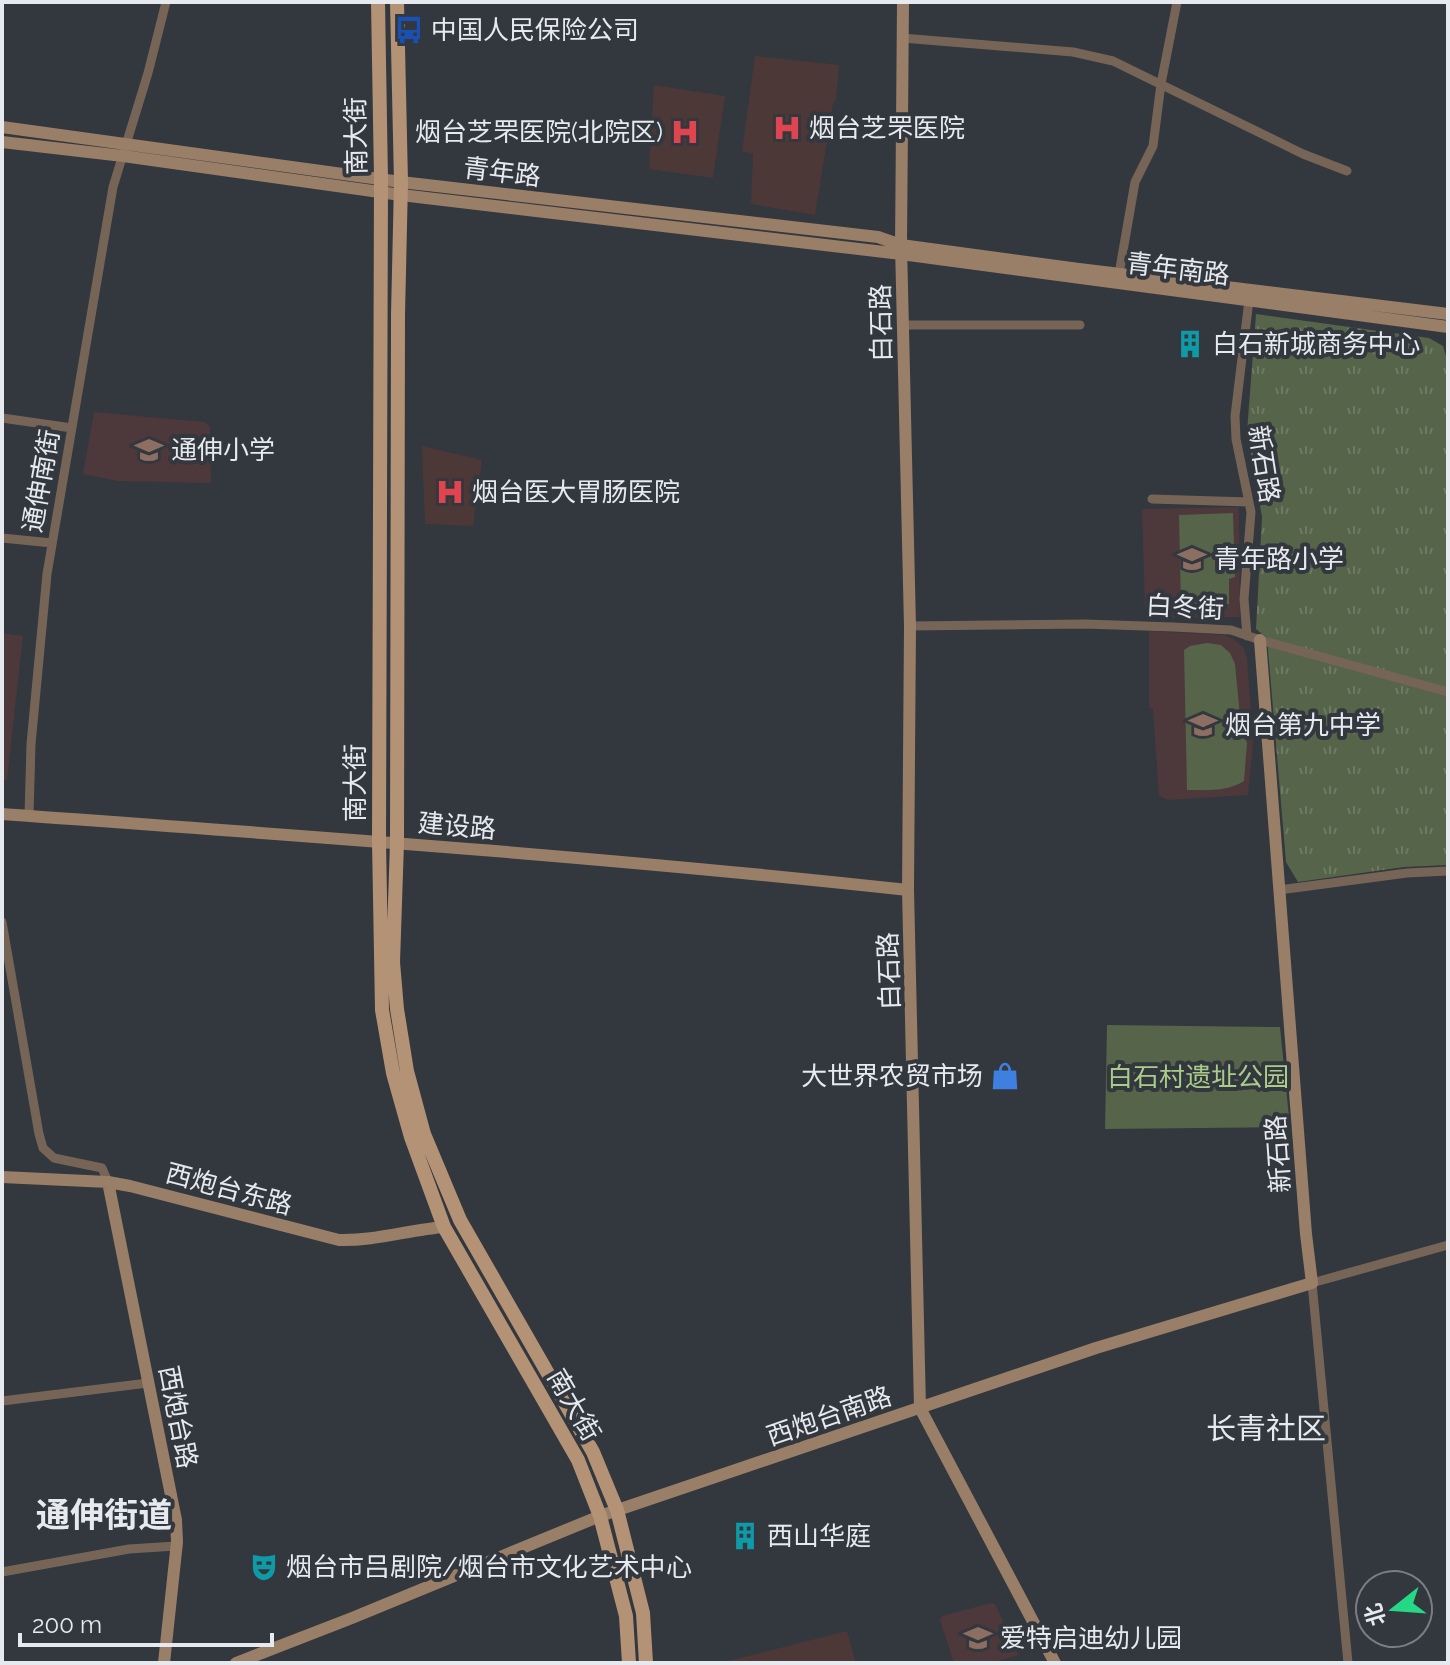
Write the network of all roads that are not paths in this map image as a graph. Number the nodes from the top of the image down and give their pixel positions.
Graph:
1 (166, 2) edge
2 (378, 2) edge
3 (397, 2) edge
4 (903, 2) edge
5 (1177, 2) edge
6 (902, 38) junction
7 (1161, 84) junction
8 (2, 127) edge
9 (2, 142) edge
10 (124, 150) junction
11 (1347, 171) dead end
12 (381, 186) junction
13 (401, 188) junction
14 (901, 249) junction
15 (1119, 274) junction
16 (1249, 300) junction
17 (1448, 314) edge
18 (903, 325) junction
19 (1080, 325) dead end
20 (1448, 327) edge
21 (2, 418) edge
22 (72, 428) junction
23 (1152, 499) dead end
24 (1249, 502) junction
25 (2, 538) edge
26 (52, 543) junction
27 (910, 626) junction
28 (1253, 638) junction
29 (1448, 692) edge
30 (2, 814) edge
31 (29, 816) junction
32 (379, 841) junction
33 (397, 843) junction
34 (1448, 871) edge
35 (908, 890) junction
36 (1279, 890) junction
37 (2, 922) edge
38 (2, 1177) edge
39 (108, 1182) junction
40 (444, 1227) junction
41 (1448, 1245) edge
42 (1312, 1283) junction
43 (148, 1383) junction
44 (2, 1401) edge
45 (920, 1408) junction
46 (617, 1510) junction
47 (600, 1516) junction
48 (176, 1546) junction
49 (2, 1572) edge
50 (164, 1663) edge
51 (236, 1663) edge
52 (629, 1663) edge
53 (646, 1663) edge
54 (1055, 1663) edge
55 (1348, 1663) edge

1 - 10 street, 通伸南街
2 - 12 main road, 南大街
3 - 13 main road, 南大街
4 - 6 street, 白石路
5 - 7 street
6 - 7 street
6 - 14 street, 白石路
7 - 11 street
7 - 15 street
8 - 10 street, 青年路
9 - 10 street, 青年路
10 - 12 street, 青年路
10 - 22 street, 通伸南街
12 - 13 street, 青年路
12 - 32 main road, 南大街
13 - 14 street, 青年路
13 - 33 main road, 南大街
14 - 15 street, 青年南路
14 - 16 street, 青年南路
14 - 18 street, 白石路
15 - 17 street, 青年南路
16 - 20 street, 青年南路
16 - 24 street, 新石路
18 - 19 street
18 - 27 street, 白石路
21 - 22 street
22 - 26 street, 通伸南街
23 - 24 street
24 - 28 street, 新石路
25 - 26 street
26 - 31 street, 通伸南街
27 - 28 street, 白冬街
27 - 35 street, 白石路
28 - 29 street, 白冬街
28 - 36 street, 新石路
30 - 31 street, 建设路
31 - 32 street, 建设路
32 - 33 street, 建设路
32 - 40 main road, 南大街
33 - 35 street, 建设路
33 - 46 main road, 南大街
34 - 36 street
35 - 45 street, 白石路
36 - 42 street, 新石路
37 - 39 street
38 - 39 street, 西炮台东路
39 - 40 street, 西炮台东路
39 - 43 street, 西炮台路
40 - 47 main road, 南大街
41 - 42 street, 西炮台南路
42 - 45 street, 西炮台南路
42 - 55 street, 新石路
43 - 44 street
43 - 48 street, 西炮台路
45 - 46 street, 西炮台南路
45 - 54 street, 白石路
46 - 47 street, 西炮台南路
46 - 53 main road, 南大街
47 - 51 street, 西炮台南路
47 - 52 main road, 南大街
48 - 49 street
48 - 50 street, 西炮台路

